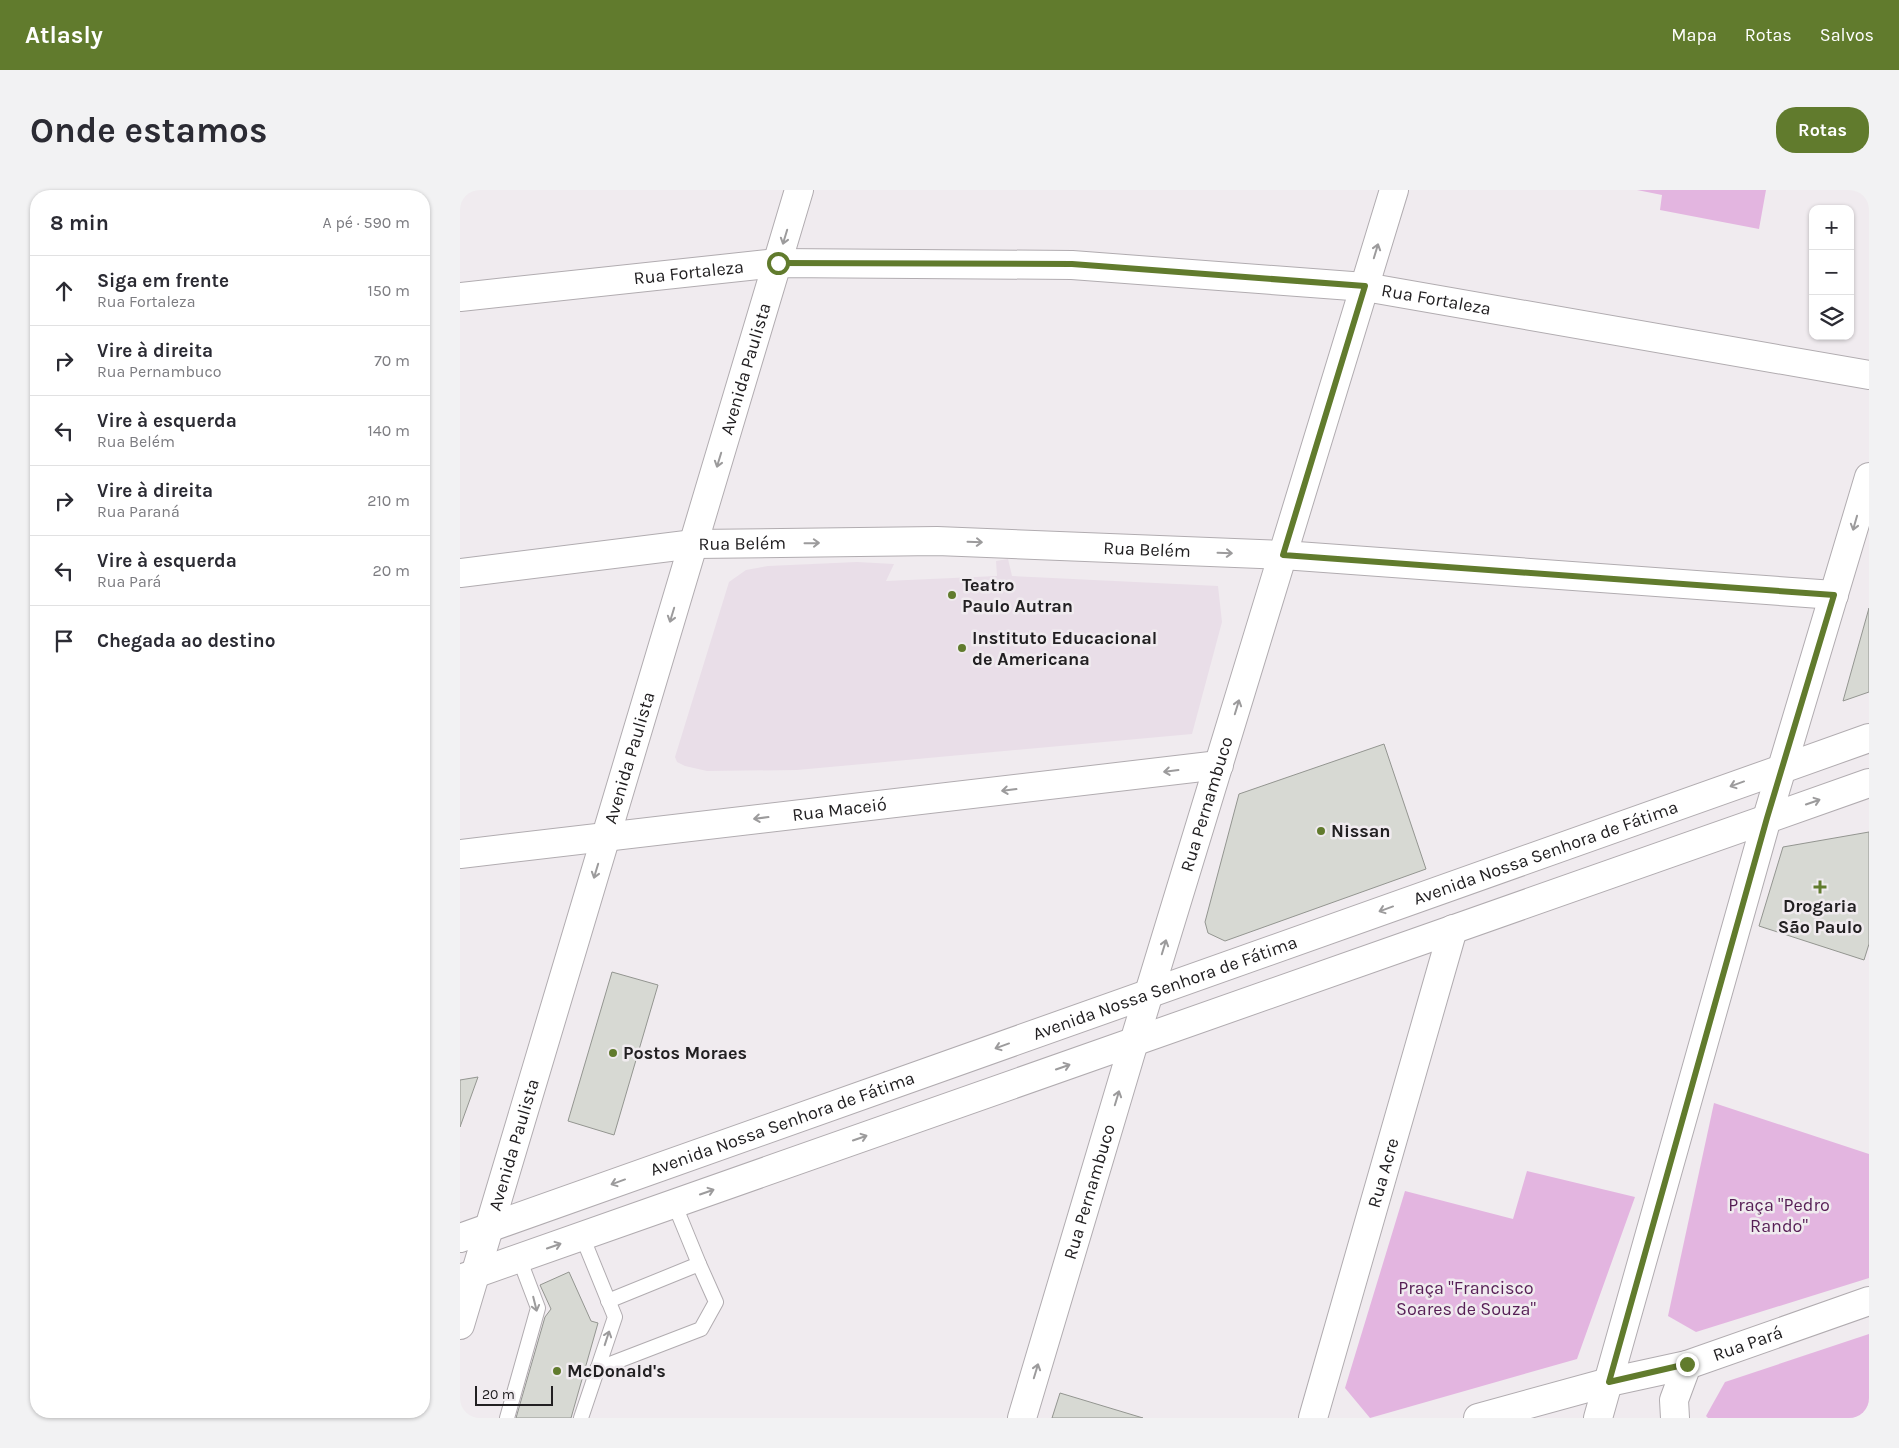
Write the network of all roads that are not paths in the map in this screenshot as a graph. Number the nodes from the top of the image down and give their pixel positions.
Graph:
1 (799, 190) edge
2 (1394, 190) edge
3 (778, 263) junction
4 (1365, 286) junction
5 (460, 296) edge
6 (1869, 375) edge
7 (1869, 476) edge
8 (694, 544) junction
9 (1283, 555) junction
10 (460, 573) edge
11 (1834, 595) junction
12 (1869, 738) edge
13 (1219, 765) junction
14 (1783, 767) junction
15 (1869, 783) edge
16 (1767, 818) junction
17 (606, 836) junction
18 (460, 854) edge
19 (1453, 929) junction
20 (1150, 993) junction
21 (1134, 1042) junction
22 (674, 1204) junction
23 (489, 1228) junction
24 (582, 1236) junction
25 (460, 1238) edge
26 (518, 1258) junction
27 (699, 1264) junction
28 (467, 1276) edge
29 (608, 1301) junction
30 (1869, 1301) edge
31 (460, 1325) edge
32 (1687, 1364) junction
33 (597, 1369) junction
34 (1609, 1382) junction
35 (507, 1418) edge
36 (582, 1418) edge
37 (1022, 1418) edge
38 (1313, 1418) edge
39 (1478, 1418) edge
40 (1598, 1418) edge
41 (1675, 1418) edge

1 -> 3 street, Avenida Paulista
4 -> 2 street, Rua Pernambuco
3 - 4 street, Rua Fortaleza
3 - 5 street, Rua Fortaleza
3 -> 8 street, Avenida Paulista
4 - 6 street, Rua Fortaleza
4 - 9 street, Rua Pernambuco
7 -> 11 street
8 -> 9 street, Rua Belém
8 - 10 street, Rua Belém
8 -> 17 street, Avenida Paulista
9 - 11 street, Rua Belém
13 -> 9 street, Rua Pernambuco
11 - 14 street
12 - 14 street, Avenida Nossa Senhora de Fátima
13 -> 17 street, Rua Maceió
20 -> 13 street, Rua Pernambuco
14 - 16 street
14 -> 20 street, Avenida Nossa Senhora de Fátima
16 -> 15 street
16 - 19 street
16 - 34 street
17 - 18 street, Rua Maceió
17 -> 23 street, Avenida Paulista
19 - 21 street
19 - 38 street, Rua Acre
20 - 21 street, Rua Pernambuco
20 -> 23 street, Avenida Nossa Senhora de Fátima
22 -> 21 street
37 -> 21 street, Rua Pernambuco
22 - 24 street
22 - 27 lane
23 - 25 street, Avenida Nossa Senhora de Fátima
23 - 28 street, Avenida Paulista
26 -> 24 street
24 - 29 lane
26 - 28 street
26 -> 35 lane
27 - 29 lane
27 - 33 lane
28 - 31 street, Avenida Paulista
33 -> 29 lane
30 - 32 street, Rua Pará
32 - 34 street, Rua Pará
32 - 41 street
33 - 36 lane
34 - 39 street, Rua Pará
34 - 40 street

